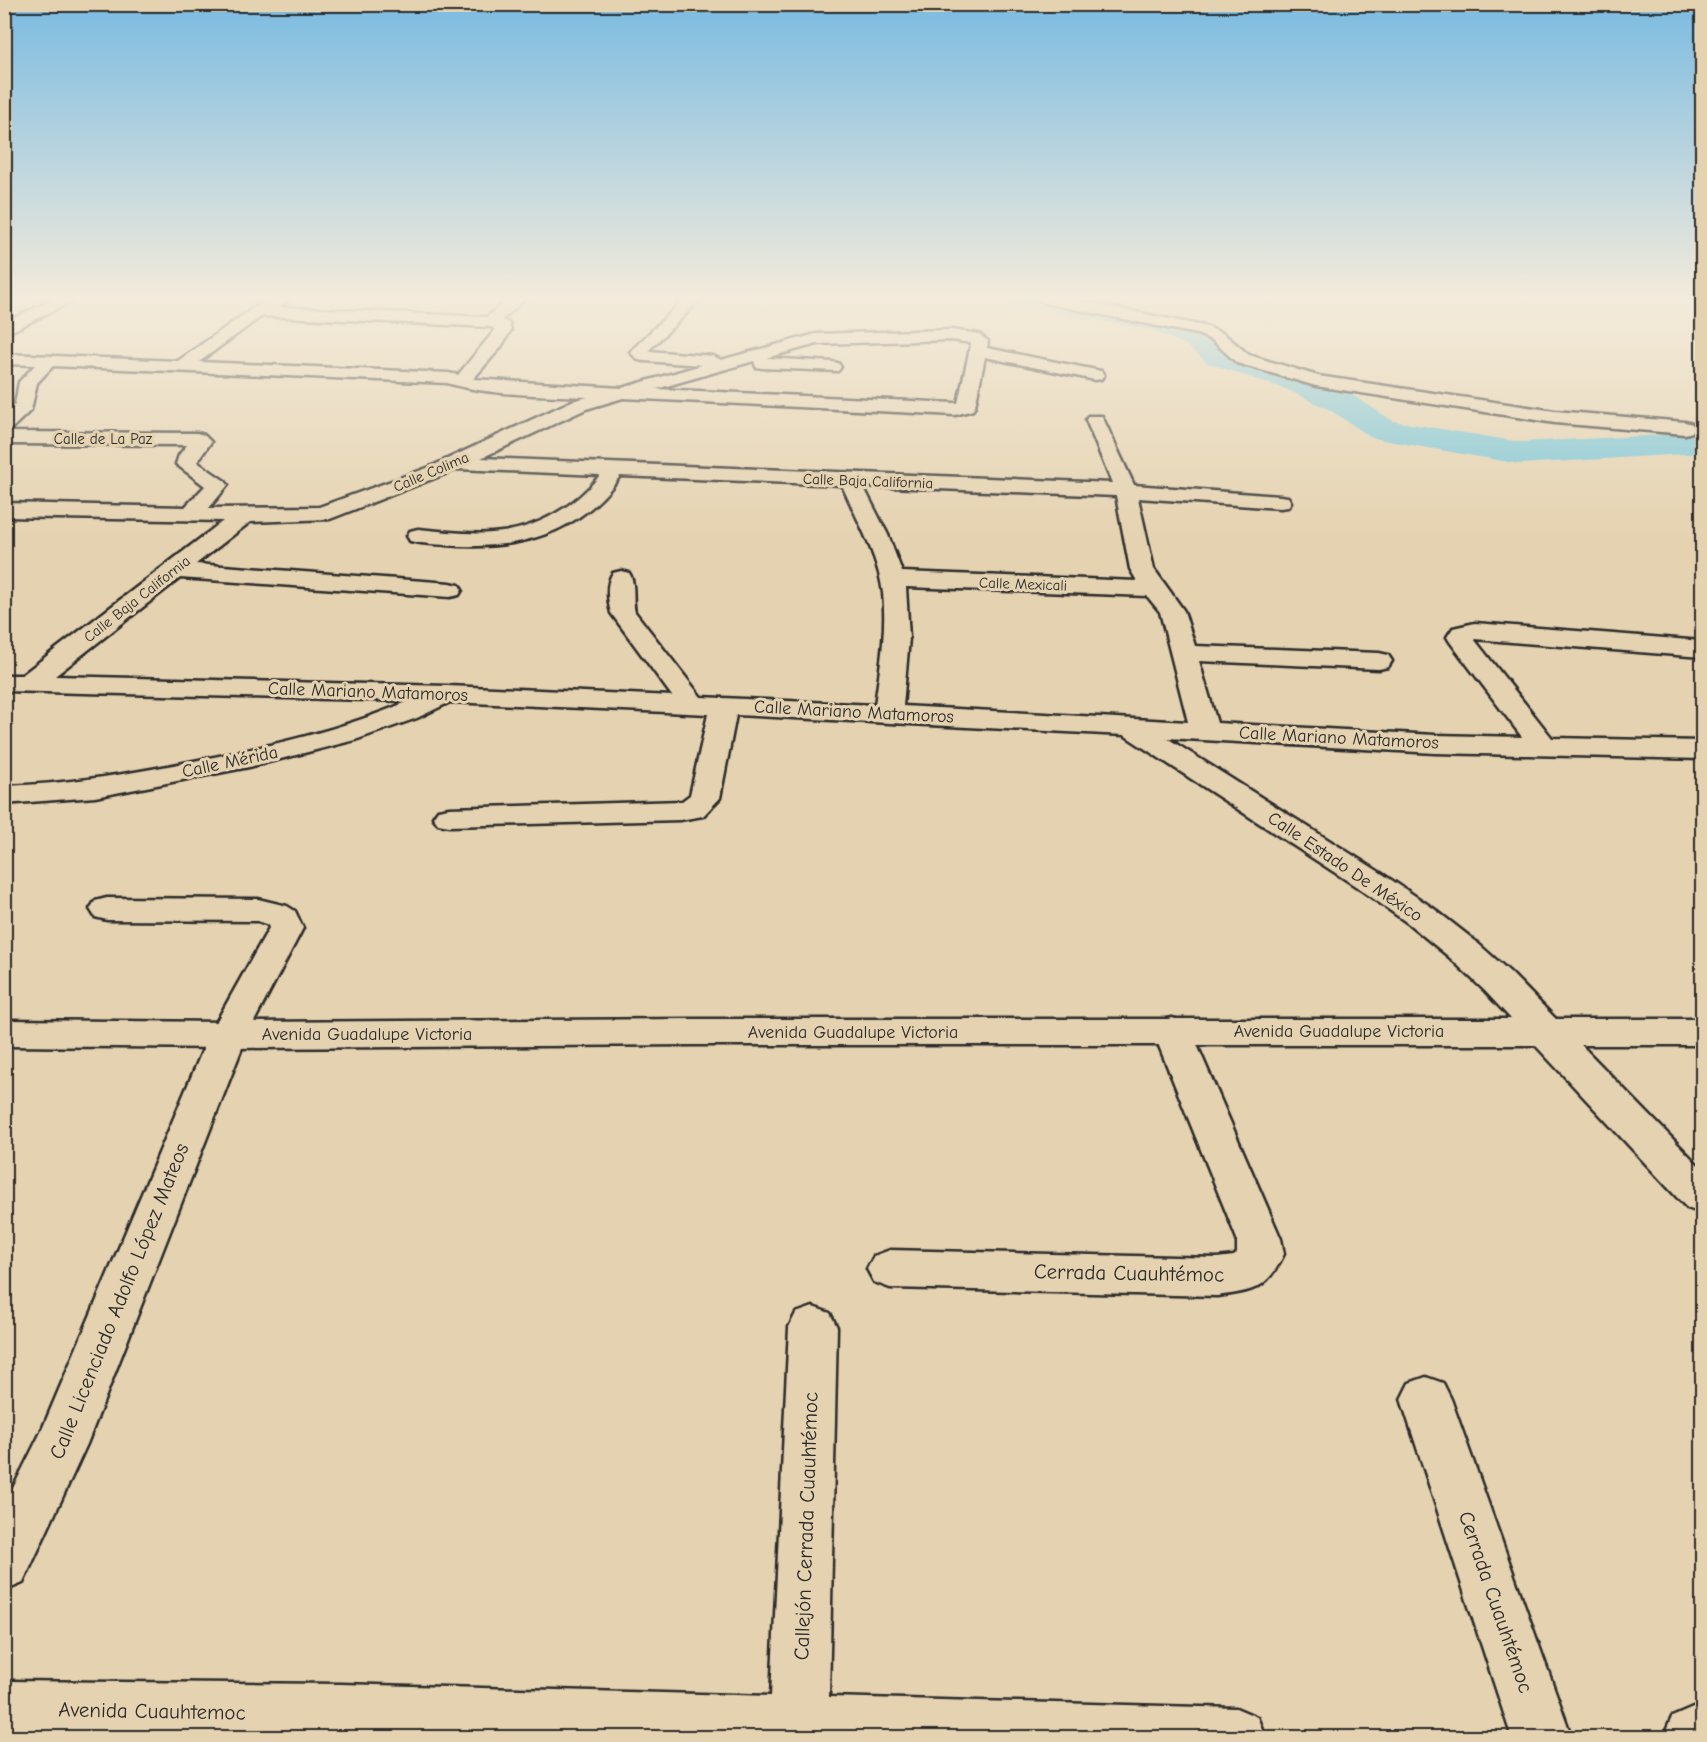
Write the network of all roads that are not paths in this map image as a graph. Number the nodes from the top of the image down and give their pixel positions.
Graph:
1 (31, 379) edge
2 (265, 379) edge
3 (454, 379) edge
4 (674, 379) edge
5 (827, 379) edge
6 (972, 379) edge
7 (1310, 379) edge
8 (462, 381) joint
9 (260, 385) dead end
10 (620, 394) junction
11 (818, 404) junction
12 (1095, 420) dead end
13 (4, 425) edge
14 (1685, 428) dead end
15 (4, 438) edge
16 (455, 463) junction
17 (614, 470) junction
18 (850, 480) junction
19 (1126, 490) junction
20 (1281, 502) dead end
21 (4, 510) edge
22 (191, 514) junction
23 (245, 515) junction
24 (418, 536) dead end
25 (174, 570) junction
26 (621, 578) dead end
27 (892, 579) junction
28 (1154, 589) junction
29 (450, 590) dead end
30 (1702, 649) edge
31 (1184, 652) junction
32 (1379, 661) dead end
33 (16, 683) edge
34 (447, 694) junction
35 (692, 705) junction
36 (724, 706) junction
37 (888, 714) junction
38 (1129, 726) junction
39 (1204, 730) junction
40 (1544, 747) junction
41 (1702, 750) edge
42 (4, 795) edge
43 (449, 817) dead end
44 (107, 909) dead end
45 (1172, 1031) junction
46 (1544, 1031) junction
47 (1702, 1032) edge
48 (4, 1033) edge
49 (228, 1035) junction
50 (1702, 1196) edge
51 (890, 1269) dead end
52 (813, 1327) dead end
53 (1426, 1399) dead end
54 (4, 1564) edge
55 (4, 1711) edge
56 (337, 1725) edge
57 (799, 1726) junction
58 (591, 1729) edge
59 (1236, 1737) edge
60 (1542, 1737) edge
61 (1693, 1737) edge
62 (1702, 1737) edge

1 - 13 street
2 - 9 street
3 - 8 street
4 - 10 street, Calle Colima
5 - 11 street
6 - 11 street
7 - 14 street
8 - 10 street
10 - 11 street
10 - 16 street, Calle Colima
12 - 19 street
15 - 22 street, Calle de La Paz
16 - 17 street, Calle Baja California
16 - 23 street, Calle Colima
17 - 18 street, Calle Baja California
17 - 24 street
18 - 19 street, Calle Baja California
18 - 27 street
19 - 20 street, Calle Baja California
19 - 28 street
21 - 22 street, Calle Colima
22 - 23 street, Calle Colima
23 - 25 street, Calle Baja California
25 - 29 street
25 - 33 street, Calle Baja California
26 - 35 street
27 - 28 street, Calle Mexicali
27 - 37 street
28 - 31 street
30 - 40 street
31 - 32 street
31 - 39 street
33 - 34 street, Calle Mariano Matamoros
34 - 35 street, Calle Mariano Matamoros
34 - 42 street, Calle Mérida
35 - 36 street, Calle Mariano Matamoros
36 - 37 street, Calle Mariano Matamoros
36 - 43 street
37 - 38 street, Calle Mariano Matamoros
38 - 39 street, Calle Mariano Matamoros
38 - 46 street, Calle Estado De México
39 - 40 street, Calle Mariano Matamoros
40 - 41 street, Calle Mariano Matamoros
44 - 49 street, Calle Licenciado Adolfo López Mateos
45 - 46 street, Avenida Guadalupe Victoria
45 - 49 street, Avenida Guadalupe Victoria
45 - 51 street, Cerrada Cuauhtémoc
46 - 47 street, Avenida Guadalupe Victoria
46 - 50 street, Calle Estado De México
48 - 49 street, Avenida Guadalupe Victoria
49 - 54 street, Calle Licenciado Adolfo López Mateos
52 - 57 street, Callejón Cerrada Cuauhtémoc
53 - 60 street, Cerrada Cuauhtémoc
55 - 56 street, Avenida Cuauhtemoc
56 - 58 street, Avenida Cuauhtemoc
57 - 58 street, Avenida Cuauhtemoc
57 - 59 street, Avenida Cuauhtemoc
61 - 62 street

